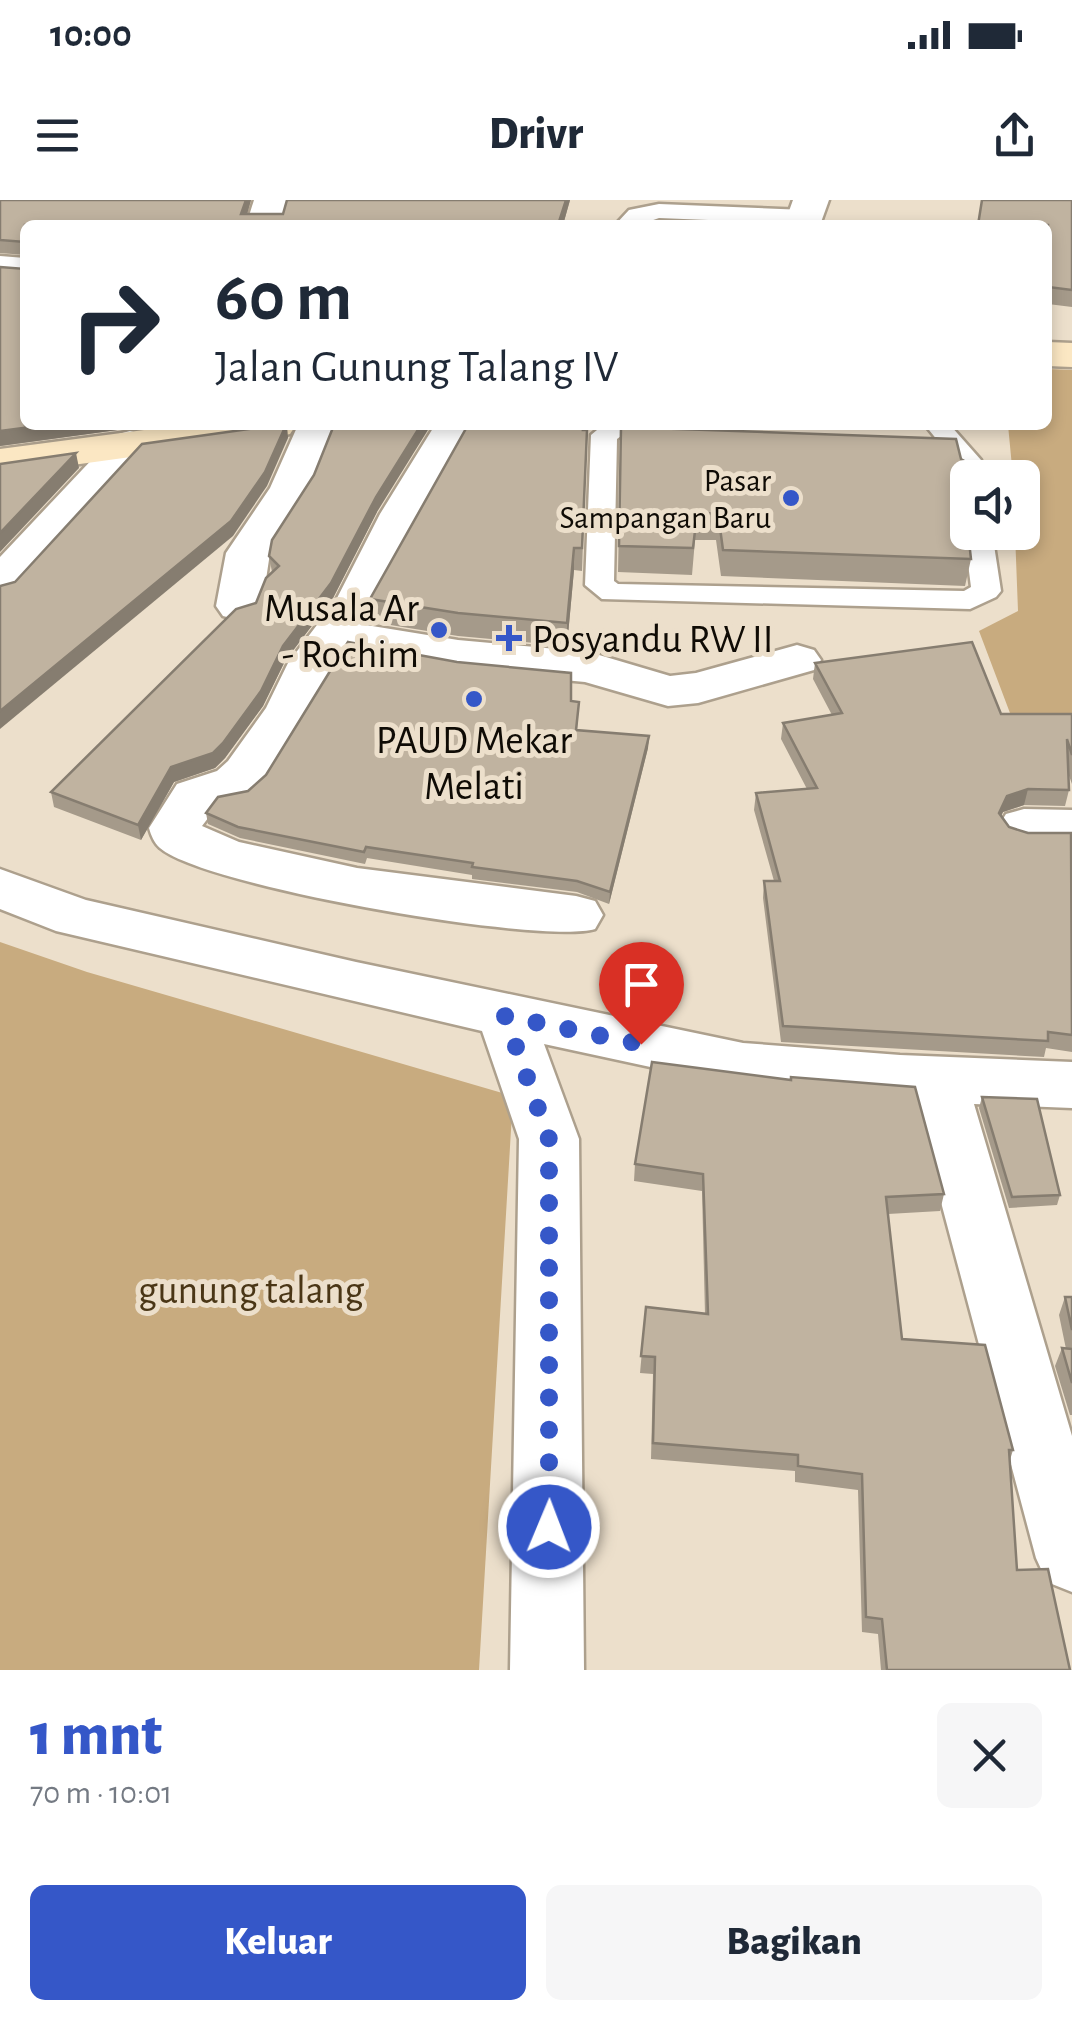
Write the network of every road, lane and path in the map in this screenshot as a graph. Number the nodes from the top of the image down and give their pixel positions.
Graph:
1 (806, 214) edge
2 (631, 220) edge
3 (237, 430) edge
4 (317, 430) edge
5 (453, 430) edge
6 (613, 430) edge
7 (941, 430) edge
8 (130, 444) junction
9 (968, 460) edge
10 (0, 462) edge
11 (980, 550) edge
12 (0, 584) edge
13 (239, 606) edge
14 (335, 634) junction
15 (798, 660) dead end
16 (0, 888) edge
17 (576, 915) dead end
18 (505, 1016) junction
19 (938, 1080) junction
20 (1072, 1085) edge
21 (1072, 1558) edge
22 (547, 1670) edge

1 - 2 lane
3 - 8 main road
4 - 13 street
5 - 14 street
6 - 11 lane
7 - 9 lane
8 - 10 main road
8 - 12 street
14 - 15 street
14 - 17 street
16 - 18 street
18 - 19 street
18 - 22 street
19 - 20 street
19 - 21 street

